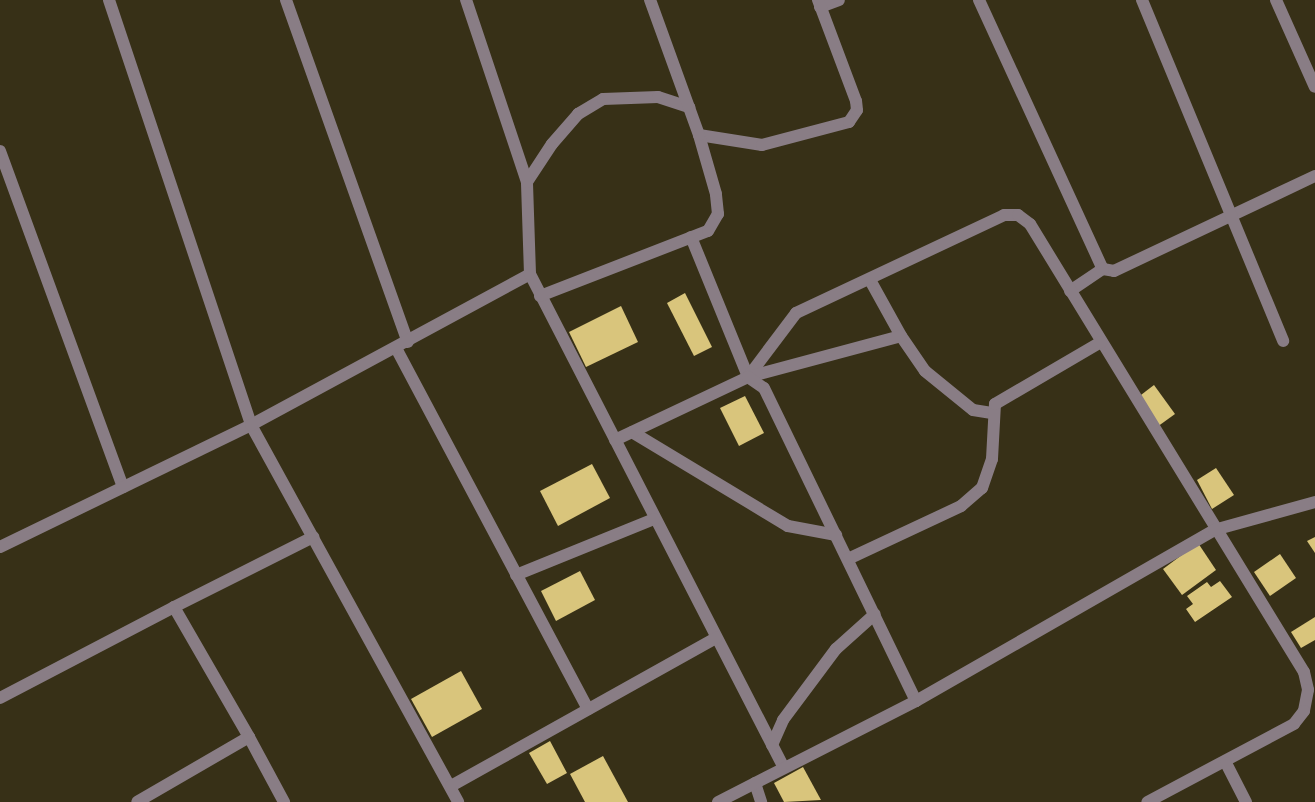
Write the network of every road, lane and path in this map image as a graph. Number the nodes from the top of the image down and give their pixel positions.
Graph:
1 (109, 0) edge
2 (286, 0) edge
3 (466, 0) edge
4 (650, 0) edge
5 (839, 0) edge
6 (979, 0) edge
7 (1142, 0) edge
8 (1276, 0) edge
9 (819, 3) edge
10 (1315, 87) edge
11 (688, 107) junction
12 (699, 135) junction
13 (0, 151) edge
14 (1315, 176) edge
15 (527, 182) junction
16 (1232, 216) junction
17 (691, 237) junction
18 (1103, 268) junction
19 (530, 274) junction
20 (870, 280) junction
21 (1070, 291) junction
22 (540, 296) junction
23 (901, 336) junction
24 (1283, 341) dead end
25 (408, 342) junction
26 (1101, 342) junction
27 (396, 348) junction
28 (748, 377) junction
29 (992, 413) junction
30 (251, 425) junction
31 (632, 432) junction
32 (615, 440) junction
33 (123, 487) junction
34 (1315, 502) edge
35 (654, 519) junction
36 (1214, 530) junction
37 (836, 535) junction
38 (313, 537) junction
39 (0, 547) edge
40 (848, 559) junction
41 (516, 575) junction
42 (174, 607) junction
43 (875, 614) junction
44 (716, 638) junction
45 (0, 698) edge
46 (916, 701) junction
47 (588, 709) junction
48 (249, 737) junction
49 (772, 745) junction
50 (1226, 762) junction
51 (784, 768) junction
52 (755, 783) junction
53 (451, 786) junction
54 (137, 802) edge
55 (284, 802) edge
56 (458, 802) edge
57 (718, 802) edge
58 (761, 802) edge
59 (1147, 802) edge
60 (1246, 802) edge

1 - 30 street
2 - 25 street
3 - 15 street
4 - 11 street
5 - 9 street
6 - 18 street
7 - 16 street
8 - 10 street
9 - 12 street
11 - 12 street
11 - 15 street
12 - 17 street
13 - 33 street
14 - 16 street
15 - 19 street
16 - 18 street
16 - 24 street
17 - 22 street
17 - 28 street
18 - 21 street
19 - 22 street
19 - 25 street
20 - 21 street
20 - 23 street
20 - 28 street
21 - 26 street
22 - 32 street
23 - 28 street
23 - 29 street
25 - 27 street
26 - 29 street
26 - 36 street
27 - 30 street
27 - 41 street
28 - 31 street
28 - 37 street
29 - 40 street
30 - 33 street
30 - 38 street
31 - 32 street
31 - 37 street
32 - 35 street
33 - 39 street
34 - 36 street
35 - 41 street
35 - 44 street
36 - 46 street
36 - 50 street
37 - 40 street
38 - 42 street
38 - 53 street
40 - 43 street
41 - 47 street
42 - 45 street
42 - 48 street
43 - 46 street
43 - 49 street
44 - 47 street
44 - 49 street
46 - 51 street
47 - 53 street
48 - 54 street
48 - 55 street
49 - 51 street
50 - 59 street
50 - 60 street
51 - 52 street
52 - 57 street
52 - 58 street
53 - 56 street

